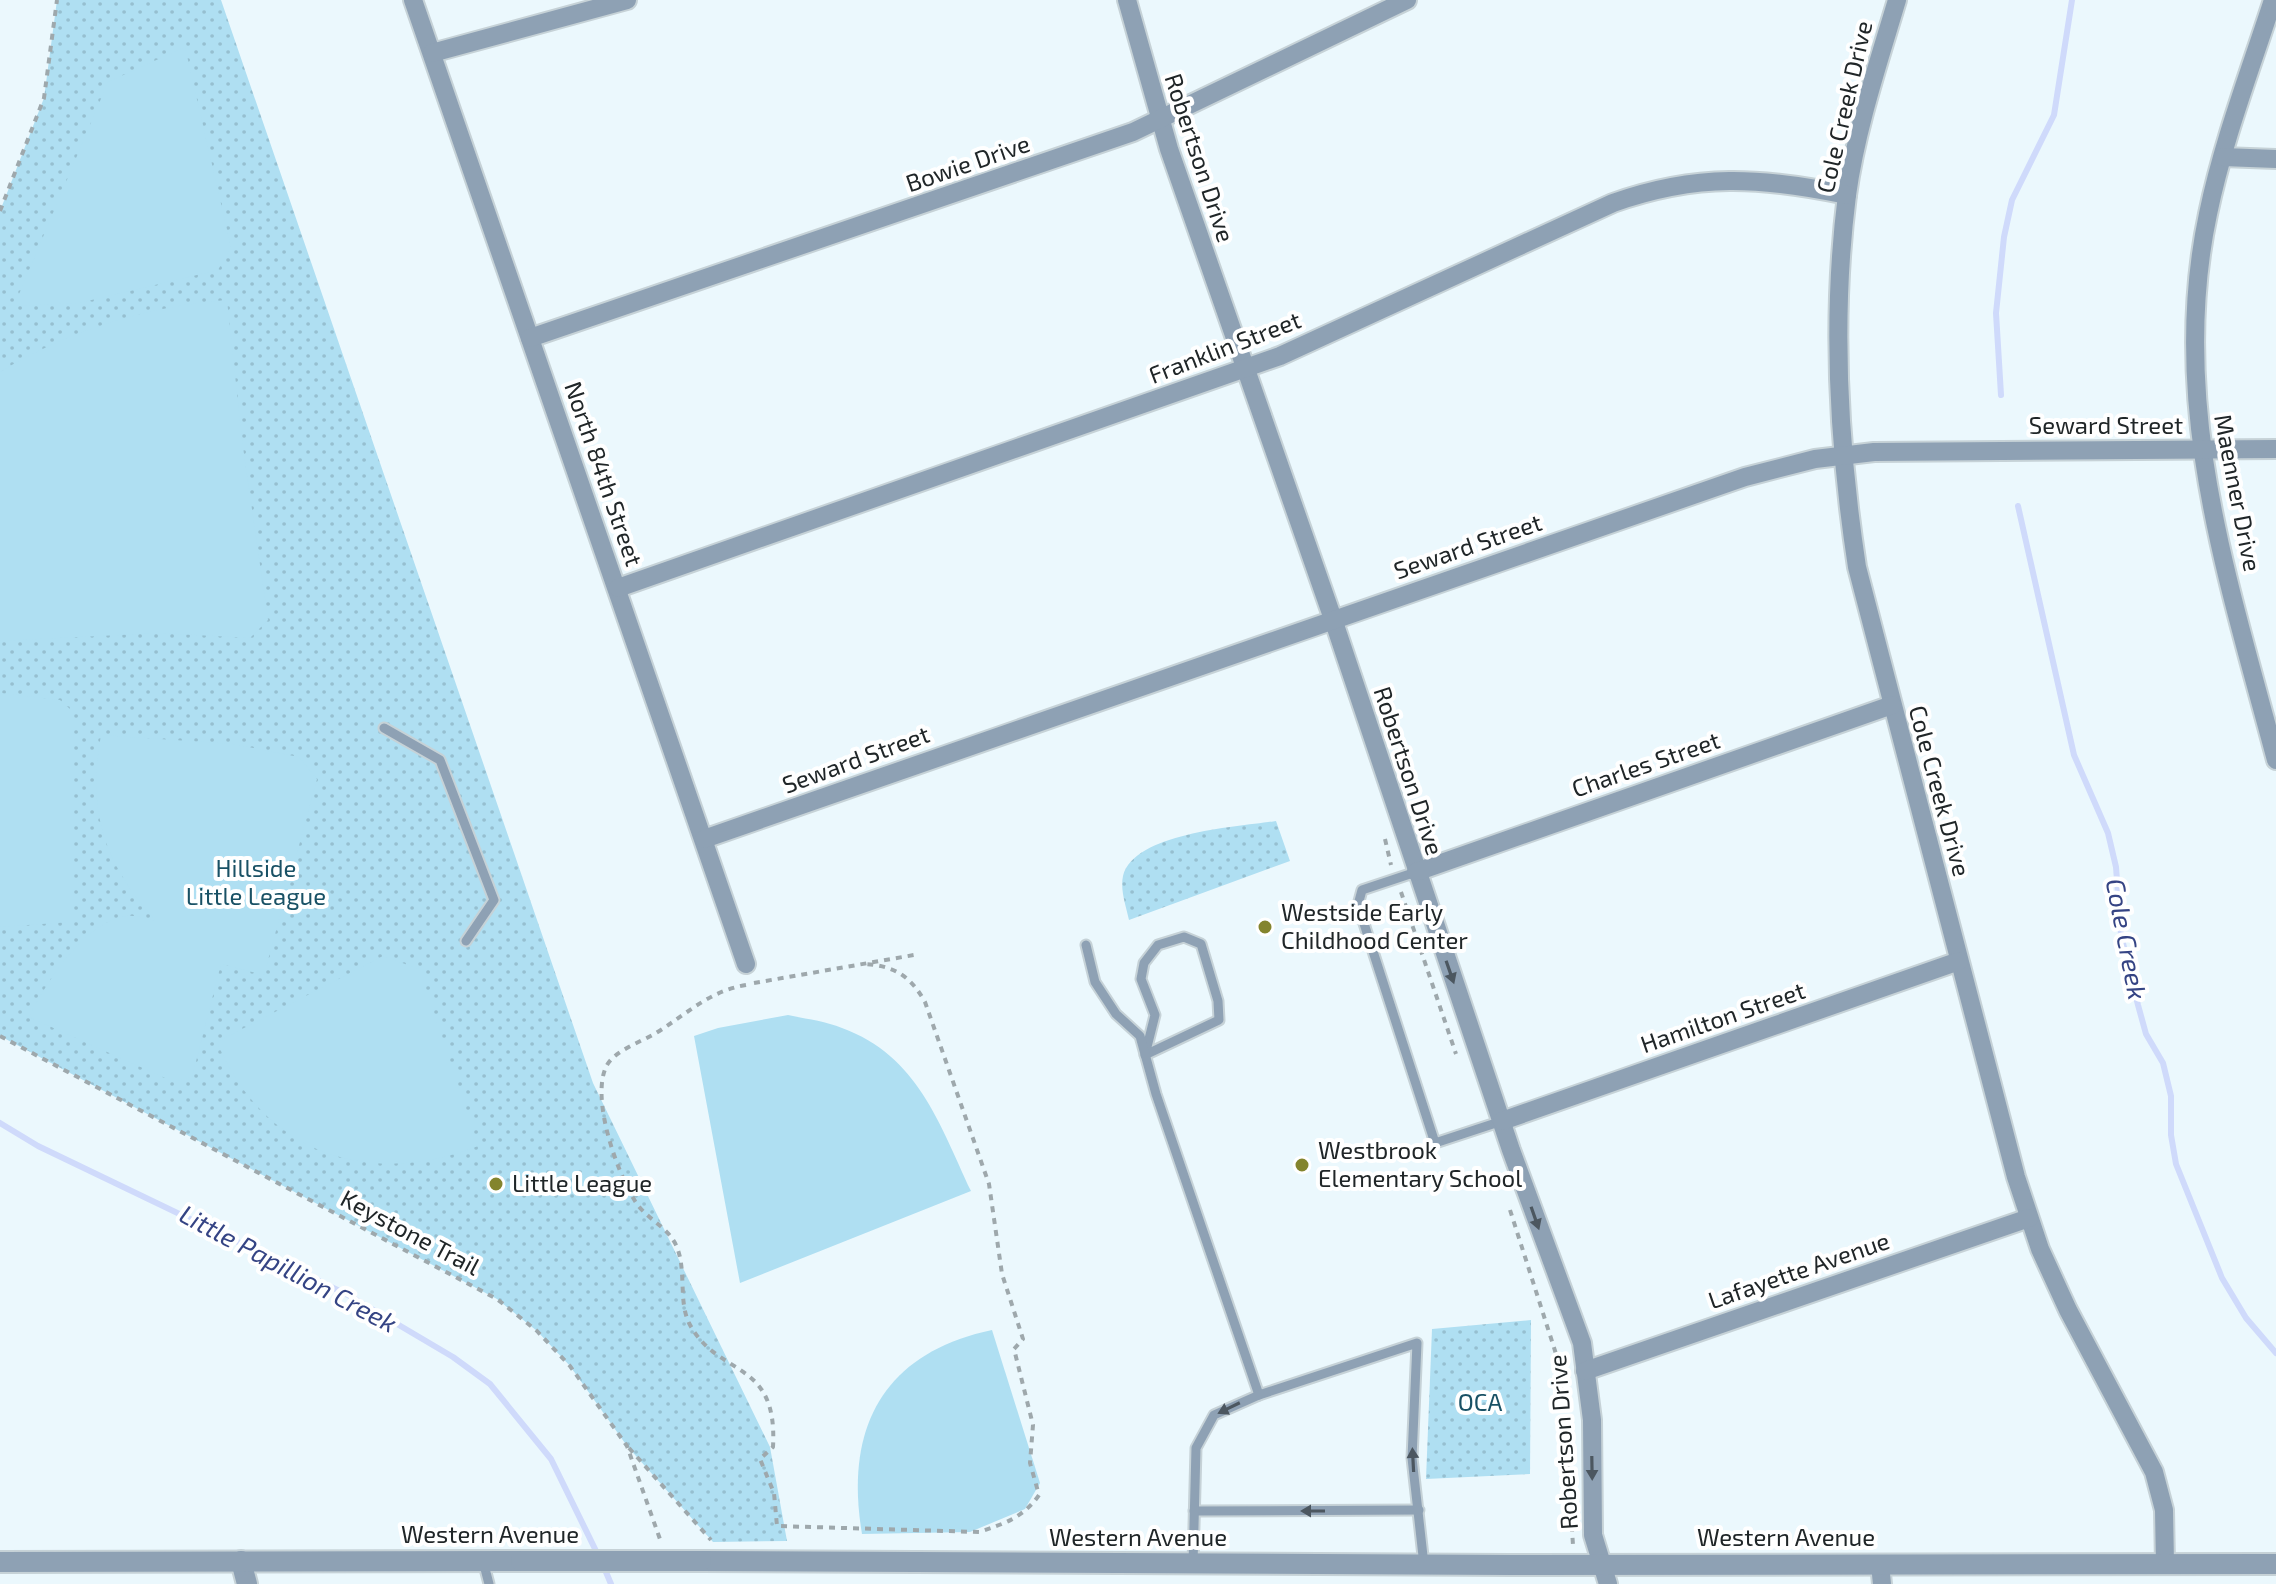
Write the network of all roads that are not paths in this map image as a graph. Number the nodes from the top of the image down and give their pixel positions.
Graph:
1 (413, 0) edge
2 (627, 0) edge
3 (1127, 0) edge
4 (1407, 0) edge
5 (1897, 0) edge
6 (2273, 0) edge
7 (432, 53) junction
8 (1159, 119) junction
9 (2223, 157) junction
10 (2276, 159) edge
11 (1847, 195) junction
12 (530, 338) junction
13 (1245, 369) junction
14 (2276, 449) edge
15 (2201, 450) junction
16 (1842, 455) junction
17 (618, 588) junction
18 (1333, 619) junction
19 (1892, 705) junction
20 (384, 728) dead end
21 (2275, 753) edge
22 (704, 839) junction
23 (1416, 872) junction
24 (466, 941) dead end
25 (1086, 945) dead end
26 (1959, 961) junction
27 (746, 964) dead end
28 (1145, 1055) junction
29 (1502, 1121) junction
30 (2029, 1218) junction
31 (1585, 1371) junction
32 (1259, 1395) junction
33 (1419, 1510) junction
34 (1194, 1511) junction
35 (241, 1561) junction
36 (483, 1561) junction
37 (0, 1562) edge
38 (1193, 1564) junction
39 (1602, 1564) junction
40 (2165, 1564) junction
41 (2276, 1564) edge
42 (1424, 1565) junction
43 (1881, 1574) edge
44 (247, 1584) edge
45 (489, 1584) edge
46 (1608, 1584) edge

1 - 7 street, North 84th Street
2 - 7 street
3 - 8 street, Robertson Drive
4 - 8 street, Bowie Drive
5 - 11 street, Cole Creek Drive
6 - 9 street, Maenner Drive
7 - 12 street, North 84th Street
8 - 12 street, Bowie Drive
8 - 13 street, Robertson Drive
9 - 10 street
9 - 15 street, Maenner Drive
11 - 13 street, Franklin Street
11 - 16 street, Cole Creek Drive
12 - 17 street, North 84th Street
13 - 17 street, Franklin Street
13 - 18 street, Robertson Drive
14 - 15 street, Seward Street
15 - 16 street, Seward Street
15 - 21 street, Maenner Drive
16 - 18 street, Seward Street
16 - 19 street, Cole Creek Drive
17 - 22 street, North 84th Street
18 - 22 street, Seward Street
18 - 23 street, Robertson Drive
19 - 23 street, Charles Street
19 - 26 street, Cole Creek Drive
20 - 24 lane
22 - 27 street, North 84th Street
23 -> 29 street, Robertson Drive
23 - 29 lane
25 - 28 lane
26 - 29 street, Hamilton Street
26 - 30 street, Cole Creek Drive
28 - 28 lane
28 - 32 lane
29 -> 31 street, Robertson Drive
30 - 31 street, Lafayette Avenue
30 - 40 street, Cole Creek Drive
31 -> 39 street, Robertson Drive
33 -> 32 lane
32 -> 34 lane
33 -> 34 lane
33 - 42 lane
34 - 38 lane
35 - 36 street, Western Avenue
35 - 37 street, Western Avenue
35 - 44 street
36 - 38 street, Western Avenue, bridge
36 - 45 lane
38 - 42 street, Western Avenue
39 - 42 street, Western Avenue
39 - 43 street, Western Avenue
39 - 46 street, Robertson Drive
40 - 41 street, Western Avenue
40 - 43 street, Western Avenue

